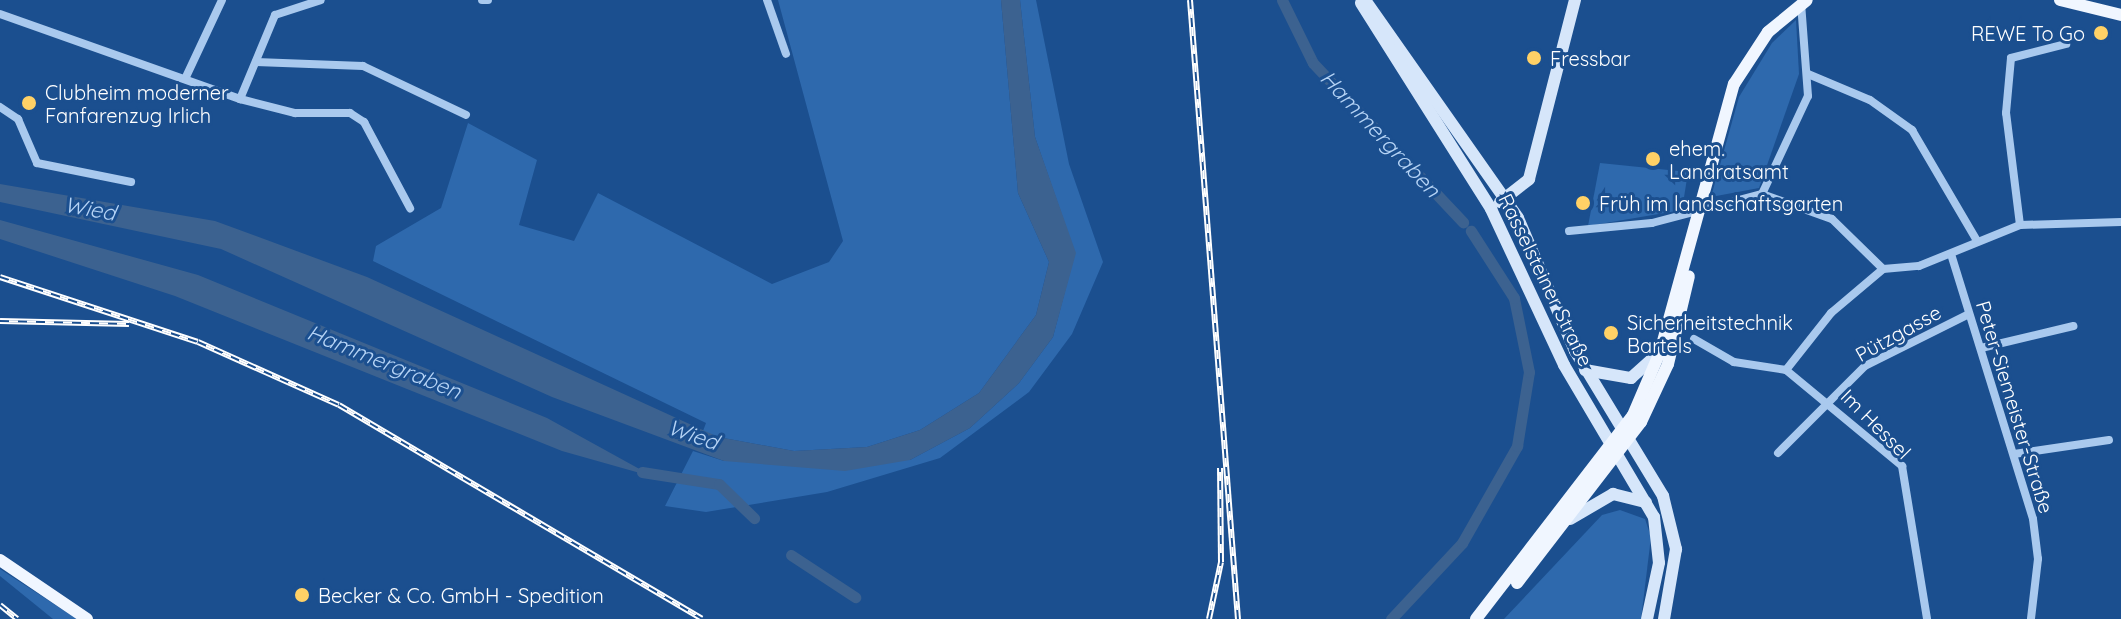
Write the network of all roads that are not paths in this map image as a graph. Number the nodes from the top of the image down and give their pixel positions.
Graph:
1 (222, 0) edge
2 (321, 0) edge
3 (767, 0) edge
4 (1362, 0) edge
5 (1573, 0) edge
6 (2060, 0) edge
7 (1804, 2) edge
8 (0, 14) edge
9 (2121, 15) edge
10 (2066, 44) dead end
11 (786, 54) dead end
12 (256, 62) junction
13 (1808, 74) junction
14 (185, 79) junction
15 (240, 99) junction
16 (0, 107) edge
17 (466, 115) dead end
18 (131, 182) dead end
19 (1762, 194) junction
20 (1506, 198) junction
21 (410, 208) dead end
22 (1491, 209) junction
23 (1697, 210) junction
24 (2121, 222) edge
25 (1694, 225) junction
26 (2020, 225) junction
27 (1569, 231) dead end
28 (1977, 241) junction
29 (1951, 254) junction
30 (1883, 269) junction
31 (1969, 314) junction
32 (2073, 326) dead end
33 (1694, 339) dead end
34 (1981, 348) junction
35 (1660, 352) junction
36 (1585, 370) junction
37 (1786, 370) junction
38 (1831, 400) junction
39 (1626, 437) junction
40 (2109, 440) dead end
41 (1615, 452) junction
42 (1778, 453) dead end
43 (2014, 454) junction
44 (1646, 502) junction
45 (1570, 519) junction
46 (0, 560) edge
47 (87, 619) edge
48 (1479, 619) edge
49 (1647, 619) edge
50 (1664, 619) edge
51 (1927, 619) edge
52 (2031, 619) edge

1 - 14 street
2 - 12 street
3 - 11 street
4 - 20 main road, Rasselsteiner Straße
4 - 22 main road, Rasselsteiner Straße
5 - 20 main road
6 - 9 main road
7 - 13 street
7 - 23 main road
8 - 14 street
10 - 26 street
12 - 15 street
12 - 17 street
13 - 19 street
13 - 28 street
14 - 15 street
15 - 21 street
16 - 18 street
19 - 23 street
19 - 30 street
20 - 22 main road
20 - 36 main road, Rasselsteiner Straße
22 - 41 main road, Rasselsteiner Straße
23 - 25 main road
23 - 27 street
24 - 26 street
25 - 35 main road
25 - 39 main road
26 - 28 street
28 - 29 street
29 - 30 street
29 - 31 street, Peter-Siemeister-Straße
30 - 37 street
31 - 34 street, Peter-Siemeister-Straße
31 - 38 street, Pützgasse
32 - 34 street
33 - 37 street, Im Hessel
34 - 43 street, Peter-Siemeister-Straße
35 - 36 main road
35 - 39 main road
36 - 39 main road, Rasselsteiner Straße
37 - 38 street, Im Hessel
38 - 42 street, Pützgasse
38 - 51 street, Im Hessel
39 - 41 main road
39 - 50 main road, Rasselsteiner Straße
40 - 43 street
41 - 44 main road, Rasselsteiner Straße
41 - 45 main road
41 - 48 main road
43 - 52 street, Peter-Siemeister-Straße
44 - 45 main road
44 - 49 main road, Rasselsteiner Straße
45 - 48 main road
46 - 47 main road

